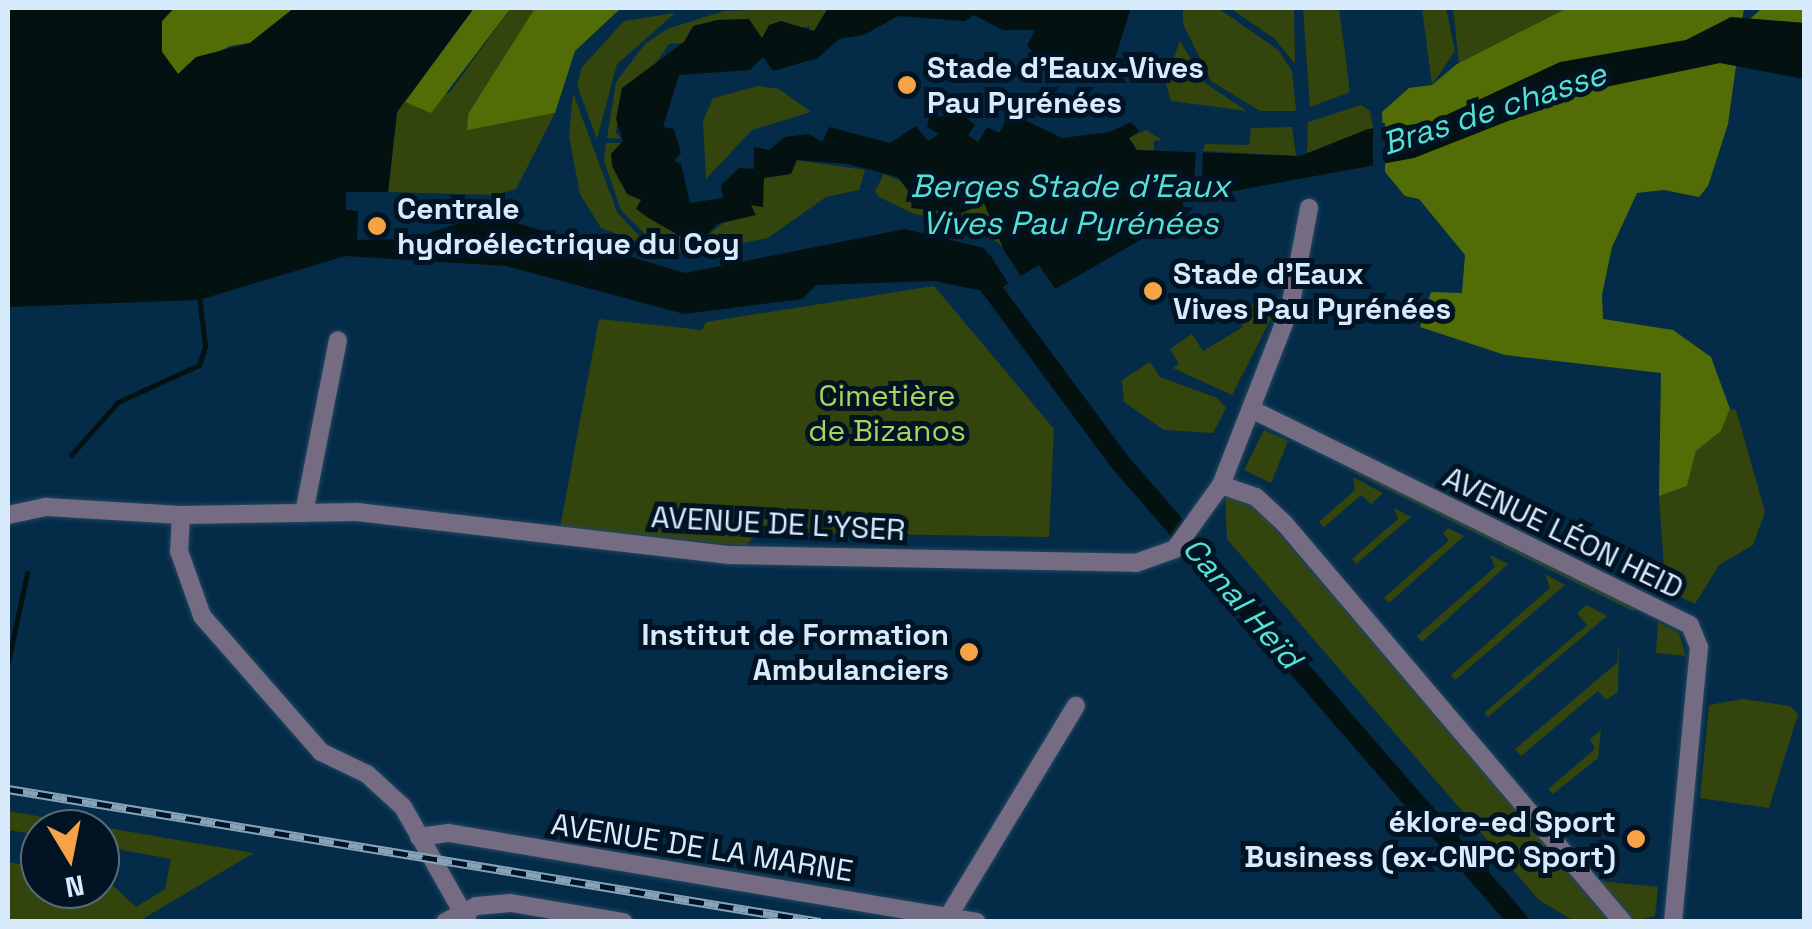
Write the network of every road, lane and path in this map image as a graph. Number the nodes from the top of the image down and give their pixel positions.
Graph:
1 (1309, 208) dead end
2 (338, 340) dead end
3 (1251, 409) junction
4 (1222, 485) junction
5 (304, 513) junction
6 (8, 514) edge
7 (181, 515) junction
8 (1076, 706) dead end
9 (419, 836) junction
10 (948, 917) junction
11 (458, 918) edge
12 (623, 922) edge
13 (977, 922) edge
14 (1623, 922) edge
15 (1673, 922) edge

1 - 3 street, AVENUE DE L'YSER
2 - 5 street
3 - 4 street, AVENUE DE L'YSER
3 - 15 street, AVENUE LÉON HEID
4 - 5 street, AVENUE DE L'YSER
4 - 14 street
5 - 7 street, AVENUE DE L'YSER
6 - 7 street, AVENUE DE L'YSER
7 - 9 street
8 - 10 street
9 - 10 street, AVENUE DE LA MARNE
9 - 11 street
10 - 13 street, AVENUE DE LA MARNE
11 - 12 street

